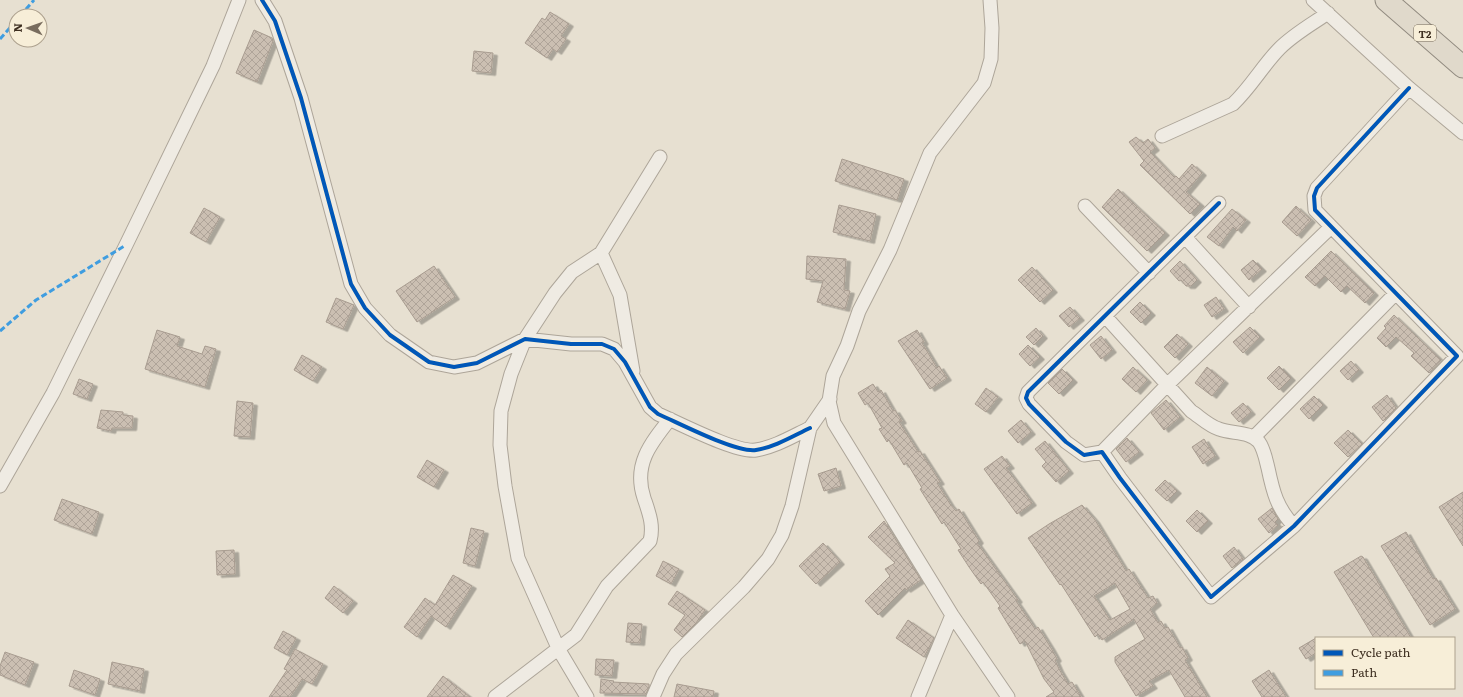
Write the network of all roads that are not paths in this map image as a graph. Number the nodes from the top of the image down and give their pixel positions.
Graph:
1 (239, 0) edge
2 (262, 0) edge
3 (990, 0) edge
4 (1313, 0) edge
5 (1386, 0) edge
6 (1328, 13) junction
7 (1463, 66) edge
8 (1409, 88) junction
9 (1463, 133) edge
10 (1162, 136) dead end
11 (660, 157) dead end
12 (1218, 203) dead end
13 (1085, 206) dead end
14 (1331, 227) junction
15 (1185, 237) junction
16 (601, 253) junction
17 (1149, 272) junction
18 (1395, 294) junction
19 (1249, 307) junction
20 (1105, 316) junction
21 (525, 339) junction
22 (635, 380) junction
23 (1168, 384) junction
24 (830, 400) junction
25 (670, 420) junction
26 (810, 428) junction
27 (1254, 437) junction
28 (1102, 452) junction
29 (0, 486) edge
30 (1294, 526) junction
31 (952, 615) junction
32 (559, 650) junction
33 (495, 697) edge
34 (587, 697) edge
35 (653, 697) edge
36 (918, 697) edge
37 (1008, 697) edge

1 - 29 street
2 - 21 street
3 - 24 street
4 - 6 street
5 - 7 highway, T2
6 - 8 street
6 - 10 street
8 - 9 street
8 - 14 street
11 - 16 street
12 - 15 street
13 - 17 street
14 - 18 street
14 - 19 street
15 - 17 street
15 - 19 street
16 - 21 street
16 - 22 street
17 - 20 street
18 - 27 street
18 - 30 street
19 - 23 street
20 - 23 street
20 - 28 street
21 - 22 street
21 - 32 street
22 - 25 street
23 - 27 street
23 - 28 street
24 - 26 street
24 - 31 street
25 - 26 street
25 - 32 street
26 - 35 street
27 - 30 street
28 - 30 street
31 - 36 street
31 - 37 street
32 - 33 street
32 - 34 street

